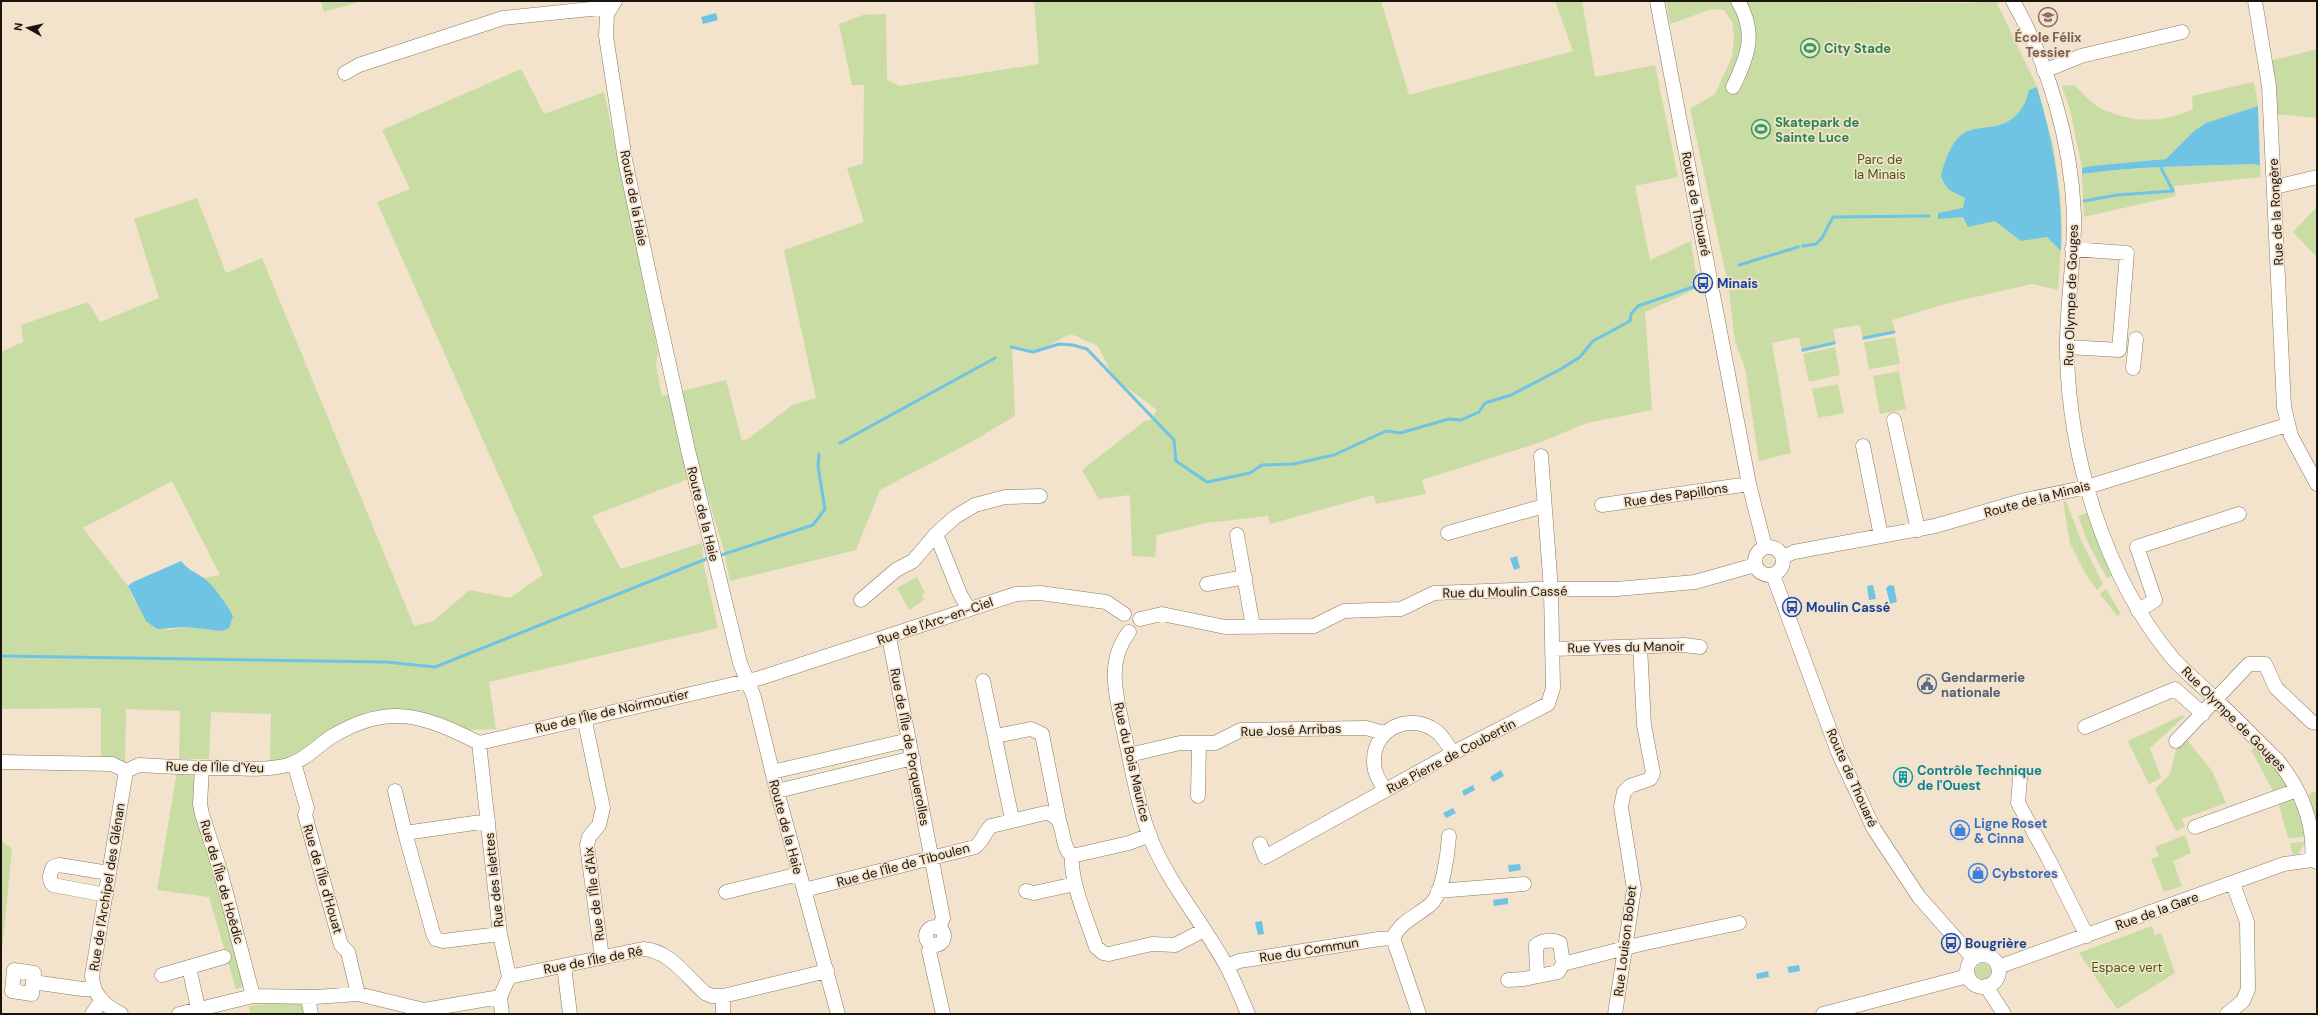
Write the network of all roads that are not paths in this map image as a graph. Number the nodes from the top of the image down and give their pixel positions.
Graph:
1 (1658, 1) edge
2 (1738, 1) edge
3 (2013, 1) edge
4 (2255, 1) edge
5 (612, 4) edge
6 (2182, 32) dead end
7 (2044, 72) junction
8 (345, 73) dead end
9 (1733, 87) dead end
10 (2317, 177) edge
11 (2275, 187) junction
12 (2072, 249) junction
13 (2067, 347) junction
14 (2119, 350) junction
15 (2133, 368) dead end
16 (1894, 420) dead end
17 (2287, 425) junction
18 (1863, 446) dead end
19 (1541, 456) dead end
20 (1749, 484) junction
21 (2317, 484) edge
22 (2087, 487) junction
23 (1040, 496) dead end
24 (1602, 505) dead end
25 (1544, 506) junction
26 (2239, 514) dead end
27 (1918, 530) junction
28 (1448, 533) dead end
29 (936, 534) junction
30 (1237, 535) dead end
31 (1881, 536) junction
32 (1765, 547) junction
33 (1783, 557) junction
34 (1755, 565) junction
35 (1773, 575) junction
36 (1245, 577) junction
37 (1207, 584) dead end
38 (1551, 590) junction
39 (861, 600) dead end
40 (969, 609) junction
41 (2138, 611) junction
42 (1124, 614) junction
43 (1140, 619) junction
44 (1253, 627) junction
45 (1129, 632) junction
46 (889, 637) junction
47 (1640, 646) junction
48 (1700, 647) dead end
49 (1552, 649) junction
50 (983, 681) dead end
51 (746, 682) junction
52 (2216, 699) junction
53 (2203, 714) junction
54 (584, 717) junction
55 (2317, 723) edge
56 (2085, 727) dead end
57 (1384, 733) junction
58 (995, 736) junction
59 (909, 740) junction
60 (2176, 741) dead end
61 (479, 743) junction
62 (1199, 743) junction
63 (1453, 753) junction
64 (1129, 755) junction
65 (913, 758) junction
66 (1, 762) edge
67 (294, 763) junction
68 (202, 768) junction
69 (126, 771) junction
70 (772, 772) junction
71 (2020, 778) dead end
72 (1385, 790) junction
73 (2297, 790) junction
74 (395, 791) dead end
75 (777, 791) junction
76 (1198, 796) dead end
77 (1012, 819) junction
78 (1059, 820) junction
79 (488, 822) junction
80 (2196, 827) dead end
81 (405, 833) junction
82 (1150, 835) junction
83 (1449, 836) dead end
84 (1260, 844) dead end
85 (932, 856) junction
86 (1072, 856) junction
87 (2315, 861) edge
88 (109, 873) junction
89 (799, 874) junction
90 (1075, 884) junction
91 (1524, 884) dead end
92 (2233, 884) junction
93 (804, 890) junction
94 (1026, 891) dead end
95 (726, 892) dead end
96 (1438, 892) junction
97 (106, 894) junction
98 (1739, 923) dead end
99 (1204, 930) junction
100 (500, 934) junction
101 (2087, 936) junction
102 (1393, 938) junction
103 (1626, 948) junction
104 (224, 957) dead end
105 (602, 958) junction
106 (1973, 958) junction
107 (1564, 964) junction
108 (564, 966) junction
109 (1227, 966) junction
110 (189, 967) junction
111 (1998, 967) junction
112 (827, 971) junction
113 (162, 974) dead end
114 (1537, 976) junction
115 (1968, 976) junction
116 (509, 977) junction
117 (1508, 980) dead end
118 (33, 982) dead end
119 (1986, 986) junction
120 (93, 989) junction
121 (358, 994) junction
122 (253, 996) junction
123 (723, 996) junction
124 (308, 997) junction
125 (500, 997) junction
126 (102, 1000) junction
127 (189, 1012) edge
128 (424, 1012) edge
129 (92, 1014) edge
130 (121, 1014) edge
131 (311, 1014) edge
132 (502, 1014) edge
133 (570, 1014) edge
134 (724, 1014) edge
135 (838, 1014) edge
136 (943, 1014) edge
137 (1248, 1014) edge
138 (1419, 1014) edge
139 (1615, 1014) edge
140 (1823, 1014) edge
141 (2004, 1014) edge
142 (2227, 1014) edge

1 - 20 street, Route de Thouaré
2 - 9 street
3 - 7 street, Rue Olympe de Gouges
4 - 11 street, Rue de la Rongère
5 - 8 street
5 - 51 street, Route de la Haie
6 - 7 street
7 - 12 street, Rue Olympe de Gouges
10 - 11 street
11 - 17 street, Rue de la Rongère
12 - 13 street, Rue Olympe de Gouges
12 - 14 street
13 - 14 street
13 - 22 street, Rue Olympe de Gouges
14 - 15 street
16 - 27 street
17 - 21 street, Rue de la Rongère
17 - 22 street, Route de la Minais
18 - 31 street
19 - 25 street, Rue Pierre de Coubertin
20 - 24 street, Rue des Papillons
20 - 32 street, Route de Thouaré
22 - 27 street, Route de la Minais
22 - 41 street, Rue Olympe de Gouges
23 - 29 street
25 - 28 street
25 - 38 street, Rue Pierre de Coubertin
26 - 41 street
27 - 31 street, Route de la Minais
29 - 39 street
29 - 40 street
30 - 36 street
31 - 33 street, Route de la Minais
32 - 33 street
32 - 34 street
33 - 35 street
34 - 35 street
34 - 38 street, Rue du Moulin Cassé
35 - 106 street, Route de Thouaré
36 - 37 street
36 - 44 street
38 - 44 street, Rue du Moulin Cassé
38 - 49 street, Rue Pierre de Coubertin
40 - 42 street, Rue de l'Arc-en-Ciel
40 - 46 street, Rue de l'Arc-en-Ciel
41 - 52 street, Rue Olympe de Gouges
42 - 43 street
42 - 45 street
43 - 44 street, Rue du Moulin Cassé
43 - 45 street
45 - 64 street, Rue du Bois Maurice
46 - 51 street, Rue de l'Arc-en-Ciel
46 - 59 street, Rue de l'Île de Porquerolles
47 - 48 street, Rue Yves du Manoir
47 - 49 street, Rue Yves du Manoir
47 - 103 street, Rue Louison Bobet
49 - 63 street, Rue Pierre de Coubertin
50 - 58 street
51 - 54 street, Rue de l'Île de Noirmoutier
51 - 70 street, Route de la Haie
52 - 53 street
52 - 55 street
52 - 73 street, Rue Olympe de Gouges
53 - 56 street
53 - 60 street
54 - 61 street, Rue de l'Île de Noirmoutier
54 - 105 street, Rue de l'Île d'Aix
57 - 62 street, Rue José Arribas
57 - 63 street
57 - 72 street
58 - 77 street
58 - 78 street
59 - 65 street, Rue de l'Île de Porquerolles
59 - 70 street
61 - 67 street, Rue de l'Île d'Yeu
61 - 79 street, Rue des Islettes
62 - 64 street, Rue José Arribas
62 - 76 street
63 - 72 street, Rue Pierre de Coubertin
64 - 82 street, Rue du Bois Maurice
65 - 75 street
65 - 85 street, Rue de l'Île de Porquerolles
66 - 69 street
67 - 68 street, Rue de l'Île d'Yeu
67 - 121 street, Rue de l'Île d'Houat
68 - 69 street, Rue de l'Île d'Yeu
68 - 122 street, Rue de l'Île de Hoëdic
69 - 88 street, Rue de l'Archipel des Glénan
70 - 75 street, Route de la Haie
71 - 101 street
72 - 84 street, Rue Pierre de Coubertin
73 - 80 street
73 - 87 street, Rue Olympe de Gouges
74 - 81 street
75 - 89 street, Route de la Haie
77 - 78 street, Rue de l'Île de Tiboulen
77 - 85 street, Rue de l'Île de Tiboulen
78 - 86 street
79 - 81 street
79 - 100 street, Rue des Islettes
81 - 100 street
82 - 86 street
82 - 99 street, Rue du Bois Maurice
83 - 96 street
85 - 93 street, Rue de l'Île de Tiboulen
85 - 136 street, Rue de l'Île de Porquerolles
86 - 90 street
87 - 92 street, Rue de la Gare
88 - 97 street, Rue de l'Archipel des Glénan
88 - 97 street
89 - 93 street, Route de la Haie
89 - 95 street
90 - 94 street
90 - 99 street
91 - 96 street
92 - 101 street, Rue de la Gare
92 - 142 street
93 - 112 street, Route de la Haie
96 - 102 street
97 - 120 street, Rue de l'Archipel des Glénan
98 - 103 street
99 - 109 street, Rue du Bois Maurice
100 - 116 street, Rue des Islettes
101 - 111 street, Rue de la Gare
102 - 109 street, Rue du Commun
102 - 138 street
103 - 107 street
103 - 139 street, Rue Louison Bobet
104 - 110 street
105 - 108 street, Rue de l'Île de Ré
105 - 123 street, Rue de l'Île de Ré
106 - 111 street
106 - 115 street
107 - 114 street
107 - 114 street
108 - 116 street, Rue de l'Île de Ré
108 - 133 street
109 - 137 street, Rue du Bois Maurice
110 - 113 street
110 - 127 street
111 - 119 street
112 - 123 street, Rue de l'Île de Ré
112 - 135 street, Route de la Haie
114 - 117 street
115 - 119 street
115 - 140 street
116 - 125 street
118 - 120 street
119 - 141 street
120 - 126 street, Rue de l'Archipel des Glénan
121 - 124 street
121 - 128 street
122 - 124 street
122 - 127 street
123 - 134 street
124 - 131 street
125 - 128 street
125 - 132 street
126 - 129 street
126 - 130 street, Rue de l'Archipel des Glénan

